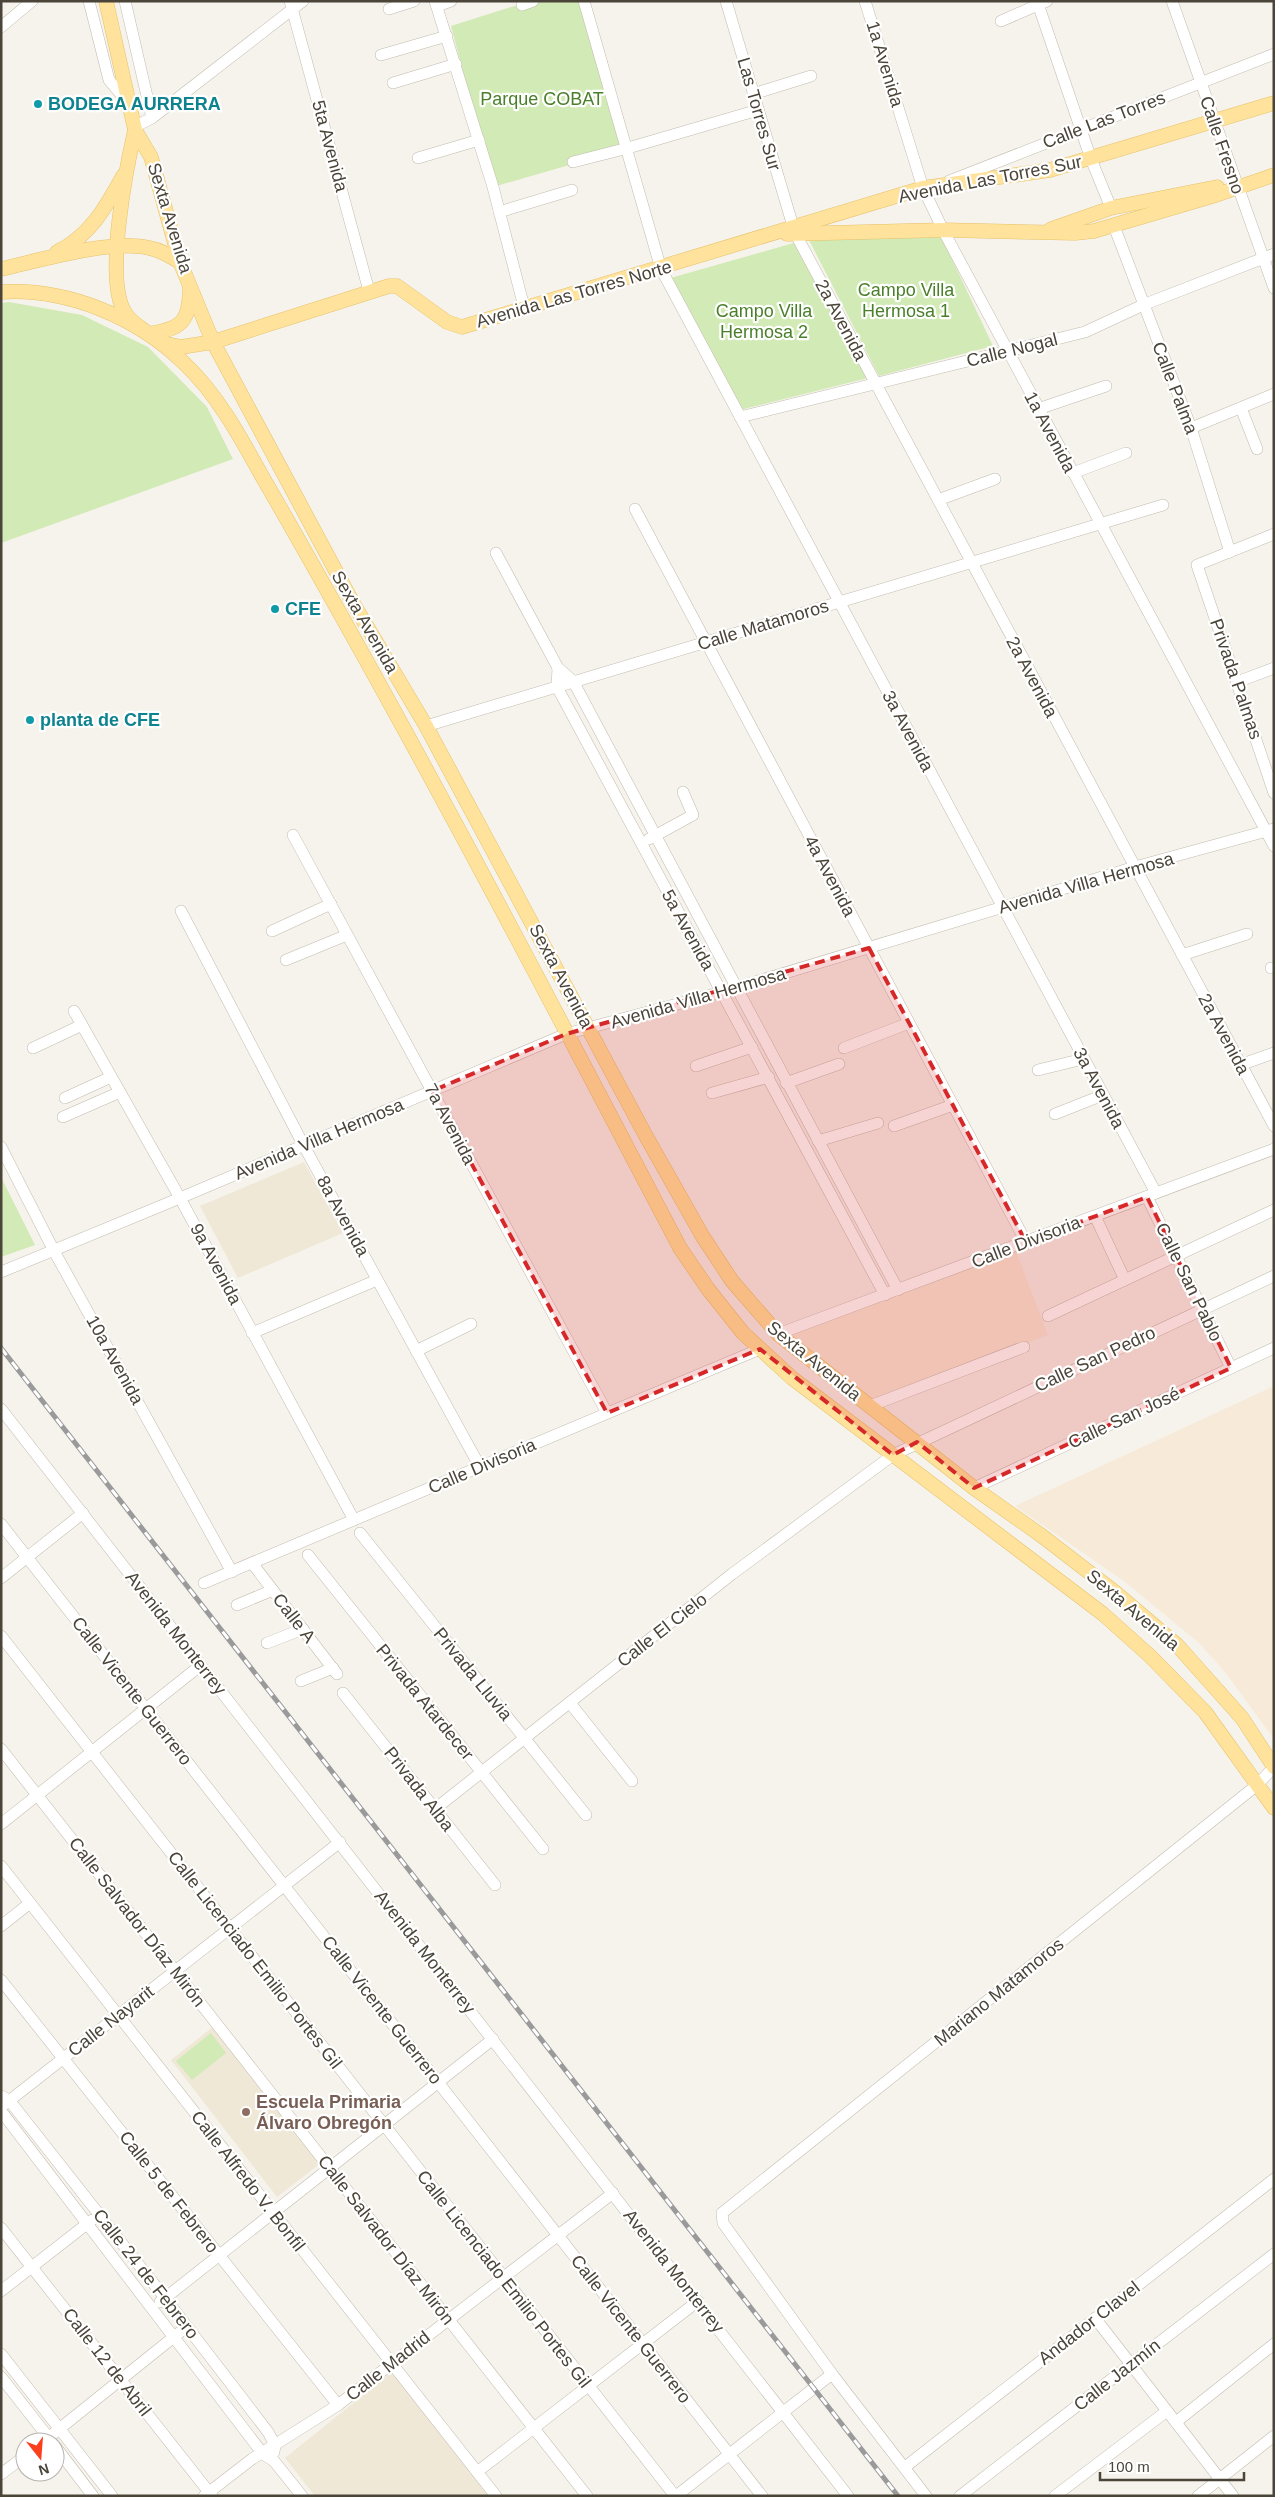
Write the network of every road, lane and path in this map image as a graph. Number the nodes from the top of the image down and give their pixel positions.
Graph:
1 (32, 1) edge
2 (89, 1) edge
3 (106, 1) edge
4 (125, 1) edge
5 (303, 1) edge
6 (414, 1) edge
7 (450, 1) edge
8 (533, 1) edge
9 (584, 1) edge
10 (726, 1) edge
11 (865, 1) edge
12 (1172, 1) edge
13 (1041, 2) edge
14 (436, 4) edge
15 (522, 5) dead end
16 (292, 6) edge
17 (389, 9) dead end
18 (18, 12) junction
19 (1, 16) edge
20 (1001, 21) dead end
21 (1, 27) edge
22 (447, 36) junction
23 (1274, 54) edge
24 (381, 55) dead end
25 (456, 64) junction
26 (811, 76) dead end
27 (1200, 82) junction
28 (393, 83) dead end
29 (753, 94) junction
30 (1274, 103) edge
31 (130, 104) junction
32 (758, 110) junction
33 (152, 118) junction
34 (1214, 121) junction
35 (135, 129) junction
36 (1081, 129) junction
37 (479, 140) junction
38 (628, 148) junction
39 (418, 158) dead end
40 (1091, 160) junction
41 (573, 162) dead end
42 (126, 171) junction
43 (1274, 175) edge
44 (1239, 184) junction
45 (928, 187) junction
46 (572, 190) dead end
47 (1111, 208) junction
48 (499, 212) junction
49 (1114, 226) junction
50 (793, 230) junction
51 (943, 230) junction
52 (1042, 232) junction
53 (118, 247) junction
54 (1268, 256) edge
55 (42, 260) junction
56 (180, 262) junction
57 (661, 268) junction
58 (1, 269) edge
59 (190, 282) junction
60 (1274, 288) edge
61 (369, 291) junction
62 (1, 292) edge
63 (1143, 305) junction
64 (524, 308) junction
65 (154, 338) junction
66 (213, 342) junction
67 (1007, 352) junction
68 (875, 384) junction
69 (1106, 386) dead end
70 (1274, 394) edge
71 (1242, 408) junction
72 (1038, 409) junction
73 (740, 417) junction
74 (1191, 428) junction
75 (1257, 449) dead end
76 (1126, 453) dead end
77 (1073, 473) junction
78 (995, 479) dead end
79 (938, 500) junction
80 (1163, 505) dead end
81 (635, 509) dead end
82 (1100, 524) junction
83 (1274, 534) edge
84 (1230, 552) junction
85 (496, 553) dead end
86 (971, 563) junction
87 (839, 602) junction
88 (705, 643) junction
89 (558, 668) junction
90 (1274, 668) edge
91 (572, 681) junction
92 (1237, 682) junction
93 (557, 687) junction
94 (426, 726) junction
95 (683, 792) dead end
96 (1274, 793) edge
97 (1270, 830) edge
98 (293, 835) dead end
99 (654, 836) junction
100 (641, 843) junction
101 (1274, 846) edge
102 (1135, 867) junction
103 (331, 904) junction
104 (1003, 907) junction
105 (181, 911) dead end
106 (272, 931) dead end
107 (1247, 934) dead end
108 (347, 935) junction
109 (869, 948) junction
110 (1182, 955) junction
111 (286, 960) dead end
112 (735, 988) junction
113 (722, 992) junction
114 (74, 1011) dead end
115 (909, 1023) junction
116 (82, 1025) junction
117 (589, 1029) junction
118 (566, 1034) junction
119 (752, 1047) junction
120 (33, 1048) dead end
121 (844, 1048) dead end
122 (1274, 1053) edge
123 (1083, 1059) junction
124 (839, 1064) dead end
125 (1240, 1065) junction
126 (696, 1066) dead end
127 (1038, 1070) dead end
128 (111, 1077) junction
129 (769, 1077) junction
130 (786, 1082) junction
131 (432, 1091) junction
132 (120, 1092) junction
133 (712, 1093) dead end
134 (1103, 1095) junction
135 (66, 1098) dead end
136 (953, 1105) junction
137 (1055, 1114) dead end
138 (63, 1117) dead end
139 (878, 1123) dead end
140 (894, 1126) dead end
141 (1274, 1126) edge
142 (815, 1136) junction
143 (801, 1137) junction
144 (304, 1146) junction
145 (1, 1148) edge
146 (1274, 1149) edge
147 (840, 1183) junction
148 (828, 1188) junction
149 (1152, 1195) junction
150 (180, 1198) junction
151 (1274, 1210) edge
152 (1095, 1216) junction
153 (1026, 1242) junction
154 (54, 1251) junction
155 (1176, 1256) junction
156 (1, 1272) edge
157 (1274, 1276) edge
158 (377, 1280) junction
159 (1125, 1280) junction
160 (898, 1290) junction
161 (886, 1295) junction
162 (1202, 1309) junction
163 (1048, 1316) dead end
164 (471, 1324) dead end
165 (252, 1333) junction
166 (778, 1334) junction
167 (1024, 1347) dead end
168 (1274, 1348) edge
169 (760, 1349) junction
170 (416, 1351) junction
171 (1231, 1368) junction
172 (870, 1406) junction
173 (1, 1409) edge
174 (607, 1413) junction
175 (917, 1442) junction
176 (893, 1455) junction
177 (480, 1467) junction
178 (974, 1488) junction
179 (83, 1513) junction
180 (354, 1520) junction
181 (1, 1524) edge
182 (360, 1533) dead end
183 (308, 1555) dead end
184 (27, 1557) junction
185 (252, 1563) junction
186 (232, 1572) junction
187 (1, 1578) edge
188 (204, 1583) dead end
189 (273, 1590) junction
190 (237, 1605) dead end
191 (303, 1629) junction
192 (1, 1636) edge
193 (267, 1643) dead end
194 (201, 1665) junction
195 (301, 1681) dead end
196 (343, 1693) dead end
197 (570, 1703) junction
198 (146, 1709) junction
199 (525, 1738) junction
200 (1, 1749) edge
201 (92, 1752) junction
202 (1274, 1767) edge
203 (482, 1773) junction
204 (632, 1781) dead end
205 (1257, 1784) junction
206 (38, 1795) junction
207 (1274, 1808) edge
208 (435, 1809) junction
209 (586, 1814) dead end
210 (1, 1824) edge
211 (340, 1842) junction
212 (543, 1849) dead end
213 (1, 1866) edge
214 (495, 1884) dead end
215 (284, 1886) junction
216 (30, 1903) junction
217 (1, 1926) edge
218 (230, 1928) junction
219 (175, 1971) junction
220 (1, 1980) edge
221 (118, 2015) junction
222 (493, 2039) junction
223 (63, 2058) junction
224 (439, 2083) junction
225 (4, 2101) edge
226 (1, 2111) edge
227 (384, 2125) junction
228 (330, 2168) junction
229 (1274, 2179) edge
230 (613, 2192) junction
231 (272, 2212) junction
232 (100, 2214) junction
233 (88, 2223) junction
234 (1, 2228) edge
235 (558, 2235) junction
236 (1274, 2254) edge
237 (219, 2255) junction
238 (32, 2267) junction
239 (503, 2277) junction
240 (1, 2291) edge
241 (166, 2298) junction
242 (698, 2301) junction
243 (152, 2307) junction
244 (1095, 2318) junction
245 (449, 2320) junction
246 (188, 2326) junction
247 (175, 2336) junction
248 (643, 2344) junction
249 (1274, 2344) edge
250 (1, 2354) edge
251 (392, 2363) junction
252 (1131, 2364) junction
253 (832, 2374) junction
254 (1, 2377) edge
255 (121, 2380) junction
256 (588, 2386) junction
257 (338, 2405) junction
258 (1167, 2411) junction
259 (784, 2412) junction
260 (1176, 2422) junction
261 (59, 2428) junction
262 (534, 2428) junction
263 (42, 2432) edge
264 (56, 2432) edge
265 (1274, 2436) edge
266 (275, 2445) junction
267 (263, 2454) junction
268 (730, 2454) junction
269 (65, 2461) edge
270 (274, 2461) junction
271 (15, 2464) edge
272 (905, 2467) junction
273 (477, 2472) junction
274 (1, 2474) edge
275 (1220, 2479) junction
276 (208, 2494) edge
277 (93, 2496) edge
278 (112, 2496) edge
279 (302, 2496) edge
280 (496, 2496) edge
281 (587, 2496) edge
282 (676, 2496) edge
283 (762, 2496) edge
284 (848, 2496) edge
285 (926, 2496) edge
286 (960, 2496) edge
287 (1056, 2496) edge
288 (1198, 2496) edge
289 (1233, 2496) edge

1 - 18 street
2 - 31 street
3 - 31 main road, Sexta Avenida
4 - 33 street
5 - 16 street
6 - 17 street
7 - 14 street
8 - 15 street
9 - 38 street, 3a Avenida
10 - 29 street, Las Torres Sur
11 - 45 street, 1a Avenida
12 - 27 street, Calle Fresno
13 - 20 street
13 - 36 street
14 - 22 street
16 - 33 street
16 - 61 street, 5ta Avenida
18 - 19 street
18 - 21 street
22 - 24 street
22 - 25 street
23 - 27 street, Calle Las Torres
25 - 28 street
25 - 37 street
26 - 29 street
27 - 34 street, Calle Fresno
27 - 36 street, Calle Las Torres
29 - 32 street, Las Torres Sur
30 - 34 main road, Avenida Las Torres Sur
31 - 35 main road, Sexta Avenida
32 - 38 street
32 - 50 street, Las Torres Sur
33 - 35 street
34 - 40 main road, Avenida Las Torres Sur
34 - 44 street, Calle Fresno
35 - 42 main road
35 - 56 main road, Sexta Avenida
36 - 40 street
36 - 45 street, Calle Las Torres
37 - 39 street
37 - 48 street
38 - 41 street
38 - 57 street, 3a Avenida
40 - 45 main road, Avenida Las Torres Sur
40 - 47 street
42 - 53 main road
42 - 55 main road
43 - 44 main road, Avenida Las Torres Norte
44 - 47 main road, Avenida Las Torres Norte
44 - 49 main road, Avenida Las Torres Norte
44 - 54 street, Calle Fresno
45 - 50 main road, Avenida Las Torres Sur
45 - 51 street, 1a Avenida
46 - 48 street
47 - 52 main road, Avenida Las Torres Norte
48 - 64 street
49 - 52 main road, Avenida Las Torres Norte
49 - 63 street, Calle Palma
50 - 51 main road, Avenida Las Torres Norte
50 - 57 main road, Avenida Las Torres Norte
50 - 68 street, 2a Avenida
51 - 52 main road, Avenida Las Torres Norte
51 - 67 street, 1a Avenida
53 - 55 main road
53 - 56 main road
53 - 65 main road
54 - 60 street, Calle Fresno
54 - 63 street, Calle Nogal
55 - 58 main road
56 - 59 main road, Sexta Avenida
57 - 64 main road, Avenida Las Torres Norte
57 - 73 street, 3a Avenida
59 - 65 main road
59 - 66 main road, Sexta Avenida
61 - 64 main road, Avenida Las Torres Norte
61 - 66 main road, Avenida Las Torres Norte
62 - 65 main road, Sexta Avenida
63 - 67 street, Calle Nogal
63 - 74 street, Calle Palma
65 - 66 main road, Avenida Las Torres Norte
65 - 118 main road, Sexta Avenida
66 - 94 main road, Sexta Avenida
67 - 68 street, Calle Nogal
67 - 72 street, 1a Avenida
68 - 73 street, Calle Nogal
68 - 79 street, 2a Avenida
69 - 72 street
70 - 71 street
71 - 74 street
71 - 75 street
72 - 77 street, 1a Avenida
73 - 87 street, 3a Avenida
74 - 84 street, Calle Palma
76 - 77 street
77 - 82 street, 1a Avenida
78 - 79 street
79 - 86 street, 2a Avenida
80 - 82 street, Calle Matamoros
81 - 88 street, 4a Avenida
82 - 86 street, Calle Matamoros
82 - 97 street, 1a Avenida
83 - 84 street
84 - 92 street, Privada Palmas
85 - 89 street, 5a Avenida
86 - 87 street, Calle Matamoros
86 - 102 street, 2a Avenida
87 - 88 street, Calle Matamoros
87 - 104 street, 3a Avenida
88 - 91 street, Calle Matamoros
88 - 109 street, 4a Avenida
89 - 91 street, 5a Avenida
89 - 93 street
90 - 92 street
91 - 93 street, Calle Matamoros
91 - 99 street, 5a Avenida
92 - 96 street, Privada Palmas
93 - 94 street, Calle Matamoros
93 - 100 street, 5a Avenida
94 - 117 main road, Sexta Avenida
95 - 99 street
97 - 101 street, 1a Avenida
97 - 102 street, Avenida Villa Hermosa
98 - 103 street, 7a Avenida
99 - 100 street
99 - 112 street, 5a Avenida
100 - 113 street, 5a Avenida
102 - 104 street, Avenida Villa Hermosa
102 - 110 street, 2a Avenida
103 - 106 street
103 - 108 street, 7a Avenida
104 - 109 street, Avenida Villa Hermosa
104 - 123 street, 3a Avenida
105 - 144 street, 8a Avenida
107 - 110 street
108 - 111 street
108 - 131 street, 7a Avenida
109 - 112 street, Avenida Villa Hermosa
109 - 115 street, 4a Avenida
110 - 125 street, 2a Avenida
112 - 113 street, Avenida Villa Hermosa
112 - 130 street, 5a Avenida
113 - 117 street, Avenida Villa Hermosa
113 - 119 street, 5a Avenida
114 - 116 street, 9a Avenida
115 - 121 street
115 - 136 street, 4a Avenida
116 - 120 street
116 - 128 street, 9a Avenida
117 - 118 street, Avenida Villa Hermosa
117 - 166 main road, Sexta Avenida
118 - 131 street, Avenida Villa Hermosa
118 - 169 main road, Sexta Avenida
119 - 126 street
119 - 129 street, 5a Avenida
122 - 125 street
123 - 127 street
123 - 134 street, 3a Avenida
124 - 130 street
125 - 141 street, 2a Avenida
128 - 132 street, 9a Avenida
128 - 135 street
129 - 133 street
129 - 143 street, 5a Avenida
130 - 142 street, 5a Avenida
131 - 144 street, Avenida Villa Hermosa
131 - 174 street, 7a Avenida
132 - 138 street
132 - 150 street, 9a Avenida
134 - 137 street
134 - 149 street, 3a Avenida
136 - 140 street
136 - 153 street, 4a Avenida
139 - 142 street
142 - 143 street
142 - 147 street, 5a Avenida
143 - 148 street, 5a Avenida
144 - 150 street, Avenida Villa Hermosa
144 - 158 street, 8a Avenida
145 - 154 street, 10a Avenida
146 - 149 street, Calle Divisoria
147 - 148 street
147 - 160 street, 5a Avenida
148 - 161 street, 5a Avenida
149 - 152 street, Calle Divisoria
149 - 155 street, Calle San Pablo
150 - 154 street, Avenida Villa Hermosa
150 - 165 street, 9a Avenida
151 - 155 street
152 - 153 street, Calle Divisoria
152 - 159 street
153 - 160 street, Calle Divisoria
154 - 156 street, Avenida Villa Hermosa
154 - 186 street, 10a Avenida
155 - 159 street
155 - 162 street, Calle San Pablo
157 - 162 street, Calle San Pedro
158 - 165 street
158 - 170 street, 8a Avenida
159 - 163 street
160 - 161 street, Calle Divisoria
161 - 166 street, Calle Divisoria
162 - 171 street, Calle San Pablo
162 - 175 street, Calle San Pedro
164 - 170 street
165 - 180 street, 9a Avenida
166 - 172 main road, Sexta Avenida
167 - 172 street
168 - 171 street, Calle San José
169 - 174 street, Calle Divisoria
169 - 176 main road, Sexta Avenida
170 - 177 street, 8a Avenida
171 - 178 street, Calle San José
172 - 175 main road, Sexta Avenida
173 - 179 street, Avenida Monterrey
174 - 177 street, Calle Divisoria
175 - 176 street, Calle San Pedro
175 - 178 main road, Sexta Avenida
176 - 197 street, Calle El Cielo
176 - 205 main road, Sexta Avenida
177 - 180 street, Calle Divisoria
178 - 202 main road, Sexta Avenida
179 - 184 street
179 - 194 street, Avenida Monterrey
180 - 185 street, Calle Divisoria
181 - 184 street, Calle Vicente Guerrero
182 - 199 street, Privada Lluvia
183 - 203 street, Privada Atardecer
184 - 187 street
184 - 198 street, Calle Vicente Guerrero
185 - 186 street, Calle Divisoria
185 - 189 street, Calle A
186 - 188 street, Calle Divisoria
189 - 190 street
189 - 191 street, Calle A
191 - 193 street
191 - 195 street, Calle A
192 - 201 street, Calle Licenciado Emilio Portes Gil
194 - 198 street
194 - 211 street, Avenida Monterrey
196 - 208 street, Privada Alba
197 - 199 street, Calle El Cielo
197 - 204 street
198 - 201 street
198 - 215 street, Calle Vicente Guerrero
199 - 203 street, Calle El Cielo
199 - 209 street, Privada Lluvia
200 - 206 street, Calle Salvador Díaz Mirón
201 - 206 street
201 - 218 street, Calle Licenciado Emilio Portes Gil
202 - 205 street, Mariano Matamoros
203 - 208 street, Calle El Cielo
203 - 212 street, Privada Atardecer
205 - 207 main road, Sexta Avenida
205 - 253 street, Mariano Matamoros
206 - 210 street
206 - 219 street, Calle Salvador Díaz Mirón
208 - 214 street, Privada Alba
211 - 215 street, Calle Nayarit
211 - 222 street, Avenida Monterrey
213 - 216 street, Calle Alfredo V. Bonfil
215 - 218 street, Calle Nayarit
215 - 224 street, Calle Vicente Guerrero
216 - 217 street
216 - 221 street, Calle Alfredo V. Bonfil
218 - 219 street, Calle Nayarit
218 - 227 street, Calle Licenciado Emilio Portes Gil
219 - 221 street, Calle Nayarit
219 - 228 street, Calle Salvador Díaz Mirón
220 - 223 street, Calle 5 de Febrero
221 - 223 street, Calle Nayarit
221 - 231 street, Calle Alfredo V. Bonfil
222 - 224 street
222 - 230 street, Avenida Monterrey
223 - 225 street, Calle Nayarit
223 - 237 street, Calle 5 de Febrero
224 - 227 street
224 - 235 street, Calle Vicente Guerrero
225 - 232 street, Calle 24 de Febrero
226 - 233 street, Calle 24 de Febrero
227 - 228 street
227 - 239 street, Calle Licenciado Emilio Portes Gil
228 - 231 street
228 - 245 street, Calle Salvador Díaz Mirón
229 - 244 street, Andador Clavel
230 - 235 street, Calle Madrid
230 - 242 street, Avenida Monterrey
231 - 237 street
231 - 251 street, Calle Alfredo V. Bonfil
232 - 233 street
232 - 241 street, Calle 24 de Febrero
233 - 238 street
233 - 243 street, Calle 24 de Febrero
234 - 238 street, Calle 12 de Abril
235 - 239 street, Calle Madrid
235 - 248 street, Calle Vicente Guerrero
236 - 252 street, Calle Jazmín
237 - 241 street
237 - 257 street, Calle 5 de Febrero
238 - 240 street
238 - 255 street, Calle 12 de Abril
239 - 245 street, Calle Madrid
239 - 256 street, Calle Licenciado Emilio Portes Gil
241 - 243 street
241 - 246 street, Calle 24 de Febrero
242 - 248 street
242 - 259 street, Avenida Monterrey
243 - 247 street, Calle 24 de Febrero
244 - 252 street
244 - 272 street, Andador Clavel
245 - 251 street, Calle Madrid
245 - 262 street, Calle Salvador Díaz Mirón
246 - 247 street
246 - 266 street, Calle 24 de Febrero
247 - 255 street
247 - 267 street, Calle 24 de Febrero
248 - 256 street
248 - 268 street, Calle Vicente Guerrero
249 - 260 street
250 - 261 street
251 - 257 street, Calle Madrid
251 - 273 street, Calle Alfredo V. Bonfil
252 - 258 street
252 - 286 street, Calle Jazmín
253 - 259 street
253 - 272 street
254 - 263 street
255 - 261 street
255 - 276 street, Calle 12 de Abril
256 - 262 street
256 - 282 street, Calle Licenciado Emilio Portes Gil
257 - 266 street, Calle Madrid
258 - 260 street
258 - 287 street
259 - 268 street
259 - 284 street, Avenida Monterrey
260 - 275 street
261 - 264 street
261 - 278 street
262 - 273 street
262 - 281 street, Calle Salvador Díaz Mirón
265 - 275 street
266 - 267 street, Calle Madrid
266 - 270 street
267 - 270 street, Calle 24 de Febrero
267 - 276 street, Calle Madrid
268 - 282 street
268 - 283 street, Calle Vicente Guerrero
269 - 277 street
270 - 279 street, Calle 24 de Febrero
271 - 274 street
272 - 285 street
273 - 280 street, Calle Alfredo V. Bonfil
275 - 288 street
275 - 289 street

